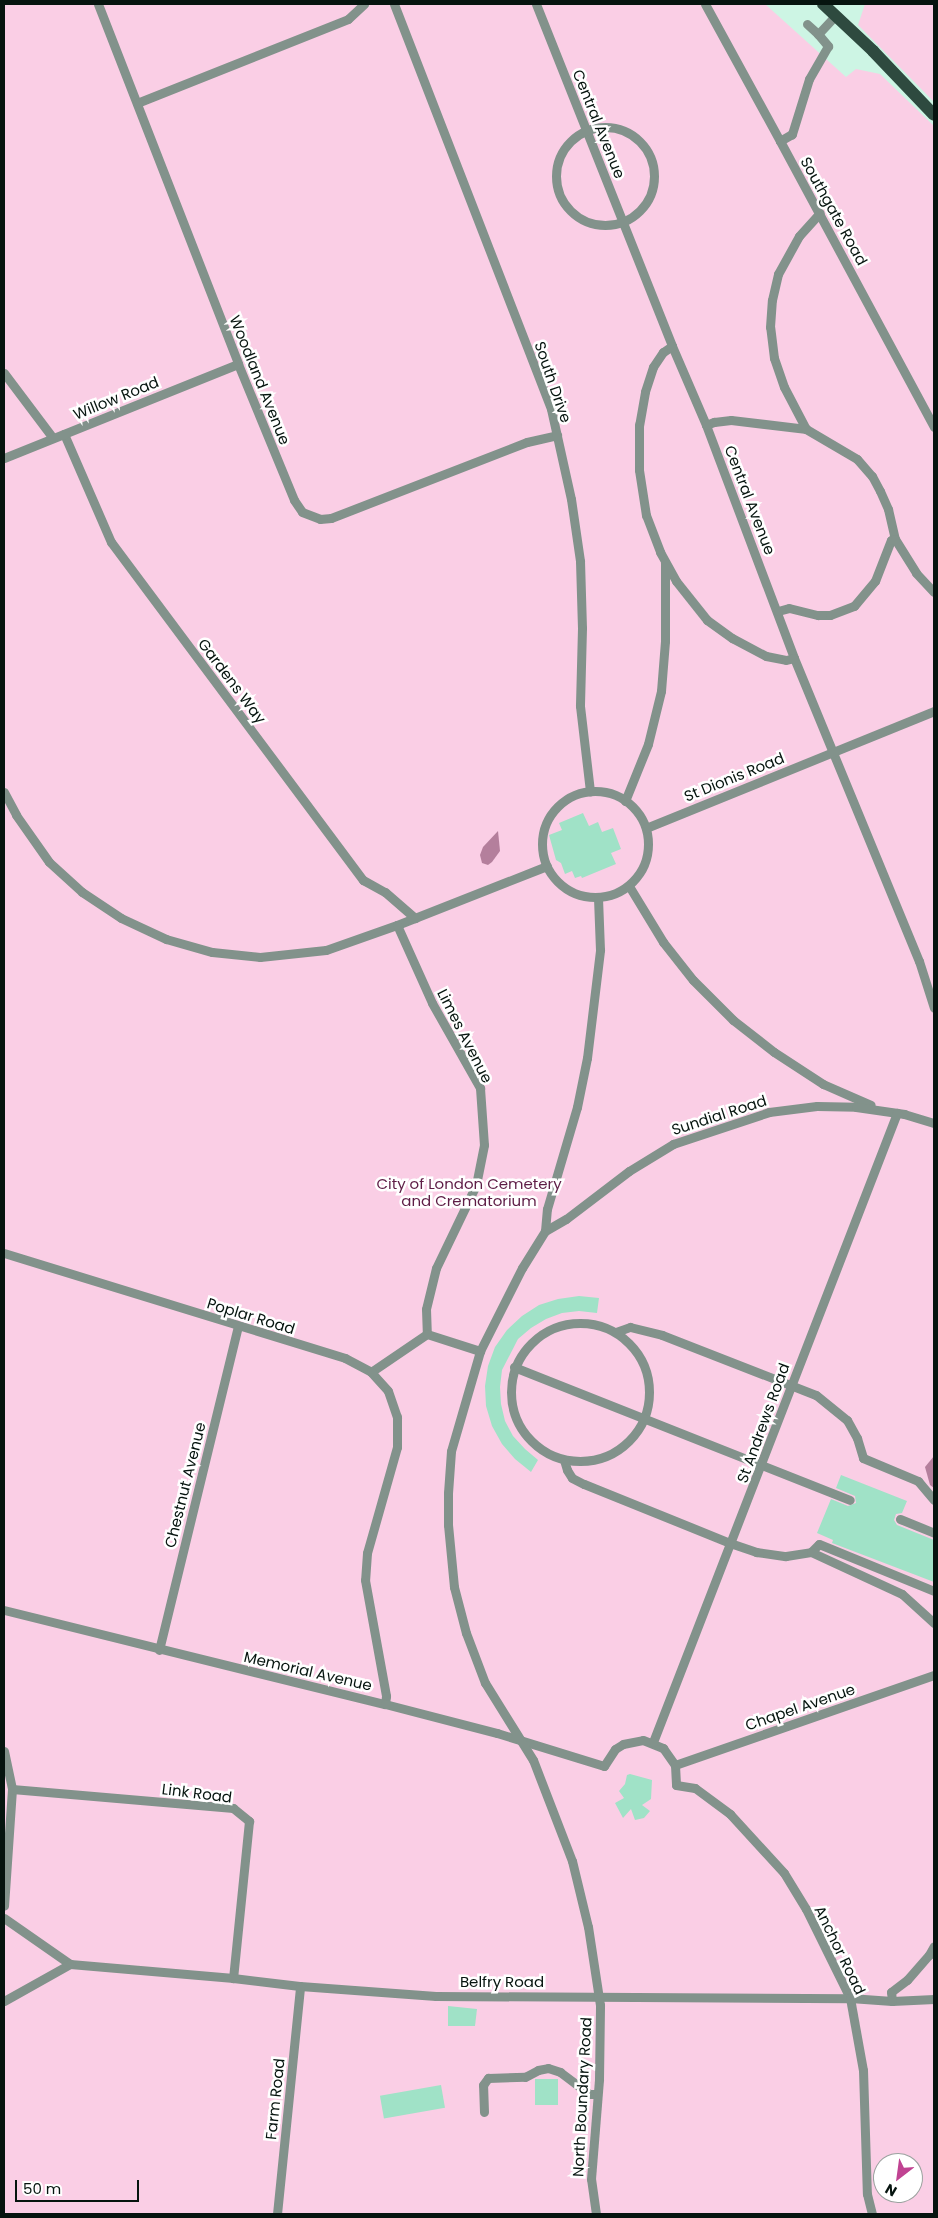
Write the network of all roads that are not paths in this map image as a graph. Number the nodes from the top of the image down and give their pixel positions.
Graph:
1 (98, 4) edge
2 (364, 4) edge
3 (394, 4) edge
4 (536, 4) edge
5 (705, 4) edge
6 (823, 4) edge
7 (835, 16) junction
8 (807, 24) dead end
9 (818, 34) junction
10 (137, 103) junction
11 (934, 115) edge
12 (586, 131) junction
13 (780, 141) junction
14 (820, 213) junction
15 (623, 221) junction
16 (672, 346) junction
17 (238, 364) junction
18 (4, 373) edge
19 (706, 425) junction
20 (934, 427) edge
21 (806, 429) junction
22 (64, 434) junction
23 (557, 435) junction
24 (53, 438) junction
25 (4, 458) edge
26 (895, 539) junction
27 (665, 563) junction
28 (934, 592) edge
29 (778, 611) junction
30 (794, 658) junction
31 (934, 711) edge
32 (833, 752) junction
33 (590, 791) junction
34 (4, 792) edge
35 (625, 801) junction
36 (646, 828) junction
37 (547, 866) junction
38 (629, 886) junction
39 (598, 897) junction
40 (415, 918) junction
41 (401, 924) junction
42 (934, 1008) edge
43 (897, 1113) junction
44 (934, 1123) edge
45 (545, 1231) junction
46 (4, 1252) edge
47 (238, 1326) junction
48 (616, 1332) junction
49 (427, 1334) junction
50 (480, 1351) junction
51 (514, 1367) junction
52 (372, 1372) junction
53 (791, 1385) junction
54 (645, 1417) junction
55 (564, 1460) junction
56 (762, 1465) junction
57 (850, 1500) dead end
58 (934, 1500) edge
59 (900, 1519) dead end
60 (934, 1533) edge
61 (730, 1543) junction
62 (811, 1552) junction
63 (934, 1591) edge
64 (4, 1610) edge
65 (934, 1623) edge
66 (159, 1650) junction
67 (934, 1675) edge
68 (385, 1704) junction
69 (521, 1740) junction
70 (653, 1742) junction
71 (4, 1751) edge
72 (675, 1765) junction
73 (12, 1789) junction
74 (4, 1906) edge
75 (4, 1918) edge
76 (934, 1946) edge
77 (70, 1964) junction
78 (233, 1978) junction
79 (300, 1986) junction
80 (598, 1996) junction
81 (850, 1998) junction
82 (934, 1999) edge
83 (4, 2001) edge
84 (892, 2001) junction
85 (597, 2094) junction
86 (484, 2112) dead end
87 (277, 2214) edge
88 (596, 2214) edge
89 (872, 2214) edge

1 - 10 lane, Woodland Avenue
2 - 10 lane
3 - 23 lane, South Drive
4 - 12 lane, Central Avenue
5 - 13 lane, Southgate Road
6 - 7 main road
7 - 9 lane
7 - 11 main road
8 - 9 lane
9 - 13 lane
10 - 17 lane, Woodland Avenue
12 - 15 lane, Central Avenue
12 - 15 lane
12 - 15 lane
13 - 14 lane, Southgate Road
14 - 20 lane, Southgate Road
14 - 21 lane
15 - 16 lane, Central Avenue
16 - 19 lane, Central Avenue
16 - 27 lane
17 - 22 lane, Willow Road
17 - 23 lane, Woodland Avenue
18 - 24 lane
19 - 21 lane
19 - 29 lane, Central Avenue
21 - 26 lane
22 - 24 lane, Willow Road
22 - 40 lane, Gardens Way
23 - 33 lane, South Drive
24 - 25 lane, Willow Road
26 - 28 lane
26 - 29 lane
27 - 30 lane
27 - 35 lane
29 - 30 lane, Central Avenue
30 - 32 lane, Central Avenue
31 - 32 lane, St Dionis Road
32 - 36 lane, St Dionis Road
32 - 42 lane, Central Avenue
33 - 35 lane
33 - 37 lane
34 - 41 lane
35 - 36 lane
36 - 38 lane
37 - 39 lane
37 - 40 lane
38 - 39 lane
38 - 43 lane
39 - 45 lane, North Boundary Road
40 - 41 lane
41 - 49 lane, Limes Avenue
43 - 44 lane
43 - 45 lane, Sundial Road
43 - 53 lane, St Andrews Road
45 - 50 lane, North Boundary Road
46 - 47 lane, Poplar Road
47 - 52 lane, Poplar Road
47 - 66 lane, Chestnut Avenue
48 - 51 lane
48 - 53 lane
48 - 54 lane
49 - 50 lane
49 - 52 lane
50 - 69 lane, North Boundary Road
51 - 54 lane
51 - 55 lane
52 - 68 lane
53 - 56 lane, St Andrews Road
53 - 58 lane
54 - 55 lane
54 - 56 lane
55 - 61 lane
56 - 57 lane
56 - 61 lane, St Andrews Road
59 - 60 lane
61 - 62 lane
61 - 70 lane, St Andrews Road
62 - 63 lane
62 - 65 lane
64 - 66 lane, Memorial Avenue
66 - 68 lane, Memorial Avenue
67 - 72 lane, Chapel Avenue
68 - 69 lane, Memorial Avenue
69 - 70 lane, Memorial Avenue
69 - 80 lane, North Boundary Road
70 - 72 lane
71 - 73 lane
72 - 81 lane, Anchor Road
73 - 74 lane
73 - 78 lane, Link Road
75 - 77 lane, Belfry Road
76 - 84 lane
77 - 78 lane, Belfry Road
77 - 83 lane
78 - 79 lane, Belfry Road
79 - 80 lane, Belfry Road
79 - 87 lane, Farm Road
80 - 81 lane, Belfry Road
80 - 85 lane, North Boundary Road
81 - 84 lane, Belfry Road
81 - 89 lane, Anchor Road
82 - 84 lane, Belfry Road
85 - 86 lane
85 - 88 lane, North Boundary Road

